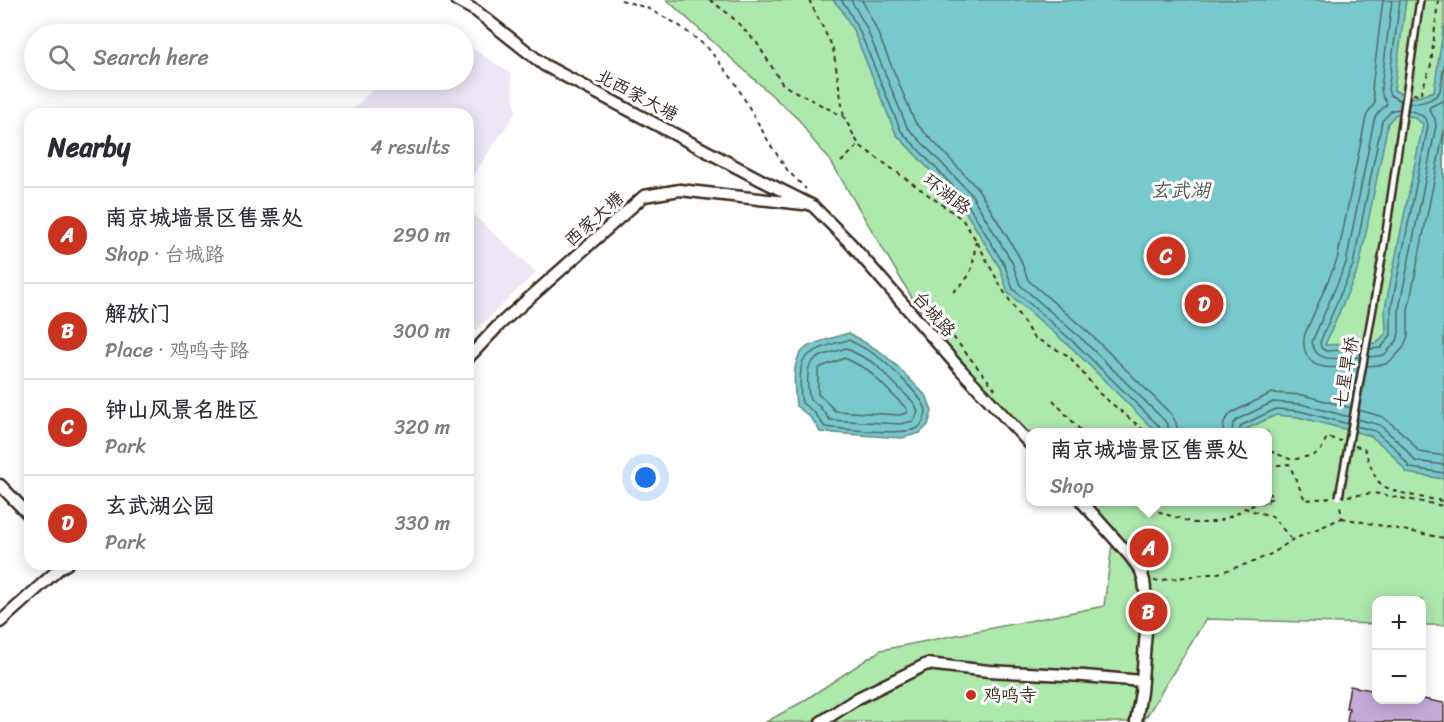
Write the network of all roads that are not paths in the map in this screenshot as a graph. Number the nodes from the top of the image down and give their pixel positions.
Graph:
1 (456, 0) edge
2 (1420, 0) edge
3 (813, 206) junction
4 (474, 352) edge
5 (1026, 440) edge
6 (0, 485) edge
7 (1339, 497) road end
8 (1086, 506) edge
9 (24, 510) edge
10 (56, 570) edge
11 (0, 622) edge
12 (1142, 681) junction
13 (822, 722) edge
14 (1136, 722) edge

1 - 3 street, 北西家大塘
2 - 7 lane, 七星旱桥, bridge
3 - 4 street, 西家大塘
3 - 5 street, 台城路
6 - 9 street
8 - 12 street
10 - 11 street
12 - 13 street
12 - 14 street

